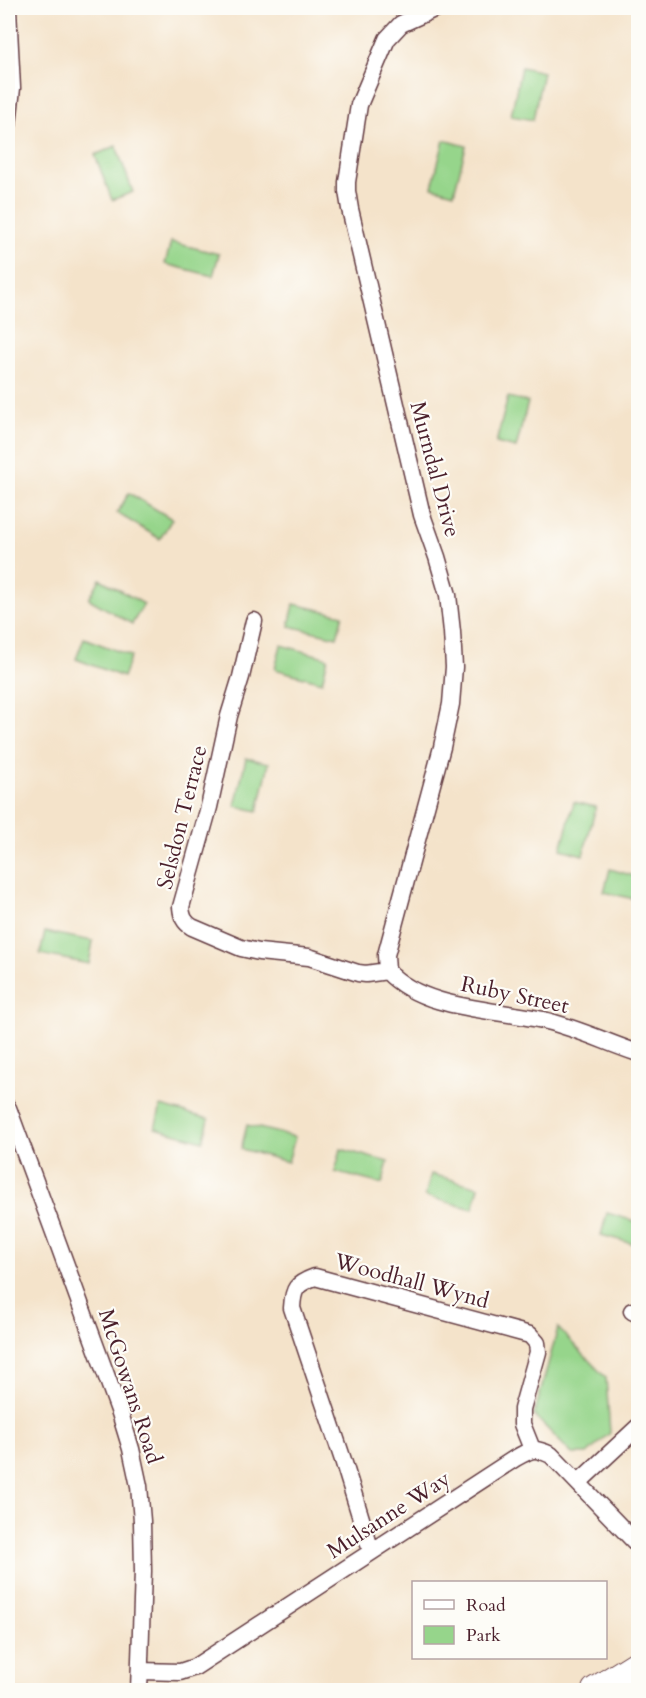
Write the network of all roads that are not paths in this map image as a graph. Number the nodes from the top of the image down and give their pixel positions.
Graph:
1 (436, 8) edge
2 (8, 9) edge
3 (8, 125) edge
4 (255, 621) dead end
5 (387, 971) junction
6 (639, 1053) edge
7 (8, 1108) edge
8 (639, 1427) edge
9 (532, 1449) junction
10 (579, 1482) junction
11 (639, 1545) edge
12 (371, 1551) junction
13 (639, 1663) edge
14 (140, 1671) junction
15 (639, 1688) edge
16 (139, 1690) edge
17 (595, 1690) edge
18 (634, 1690) edge

1 - 5 street, Murndal Drive
2 - 3 street
4 - 5 street, Selsdon Terrace
5 - 6 street, Ruby Street
7 - 14 street, McGowans Road
8 - 10 street
9 - 10 street
9 - 12 street, Mulsanne Way
9 - 12 street, Woodhall Wynd
10 - 11 street
12 - 14 street, Mulsanne Way
13 - 17 main road
14 - 16 street, McGowans Road
15 - 18 main road

